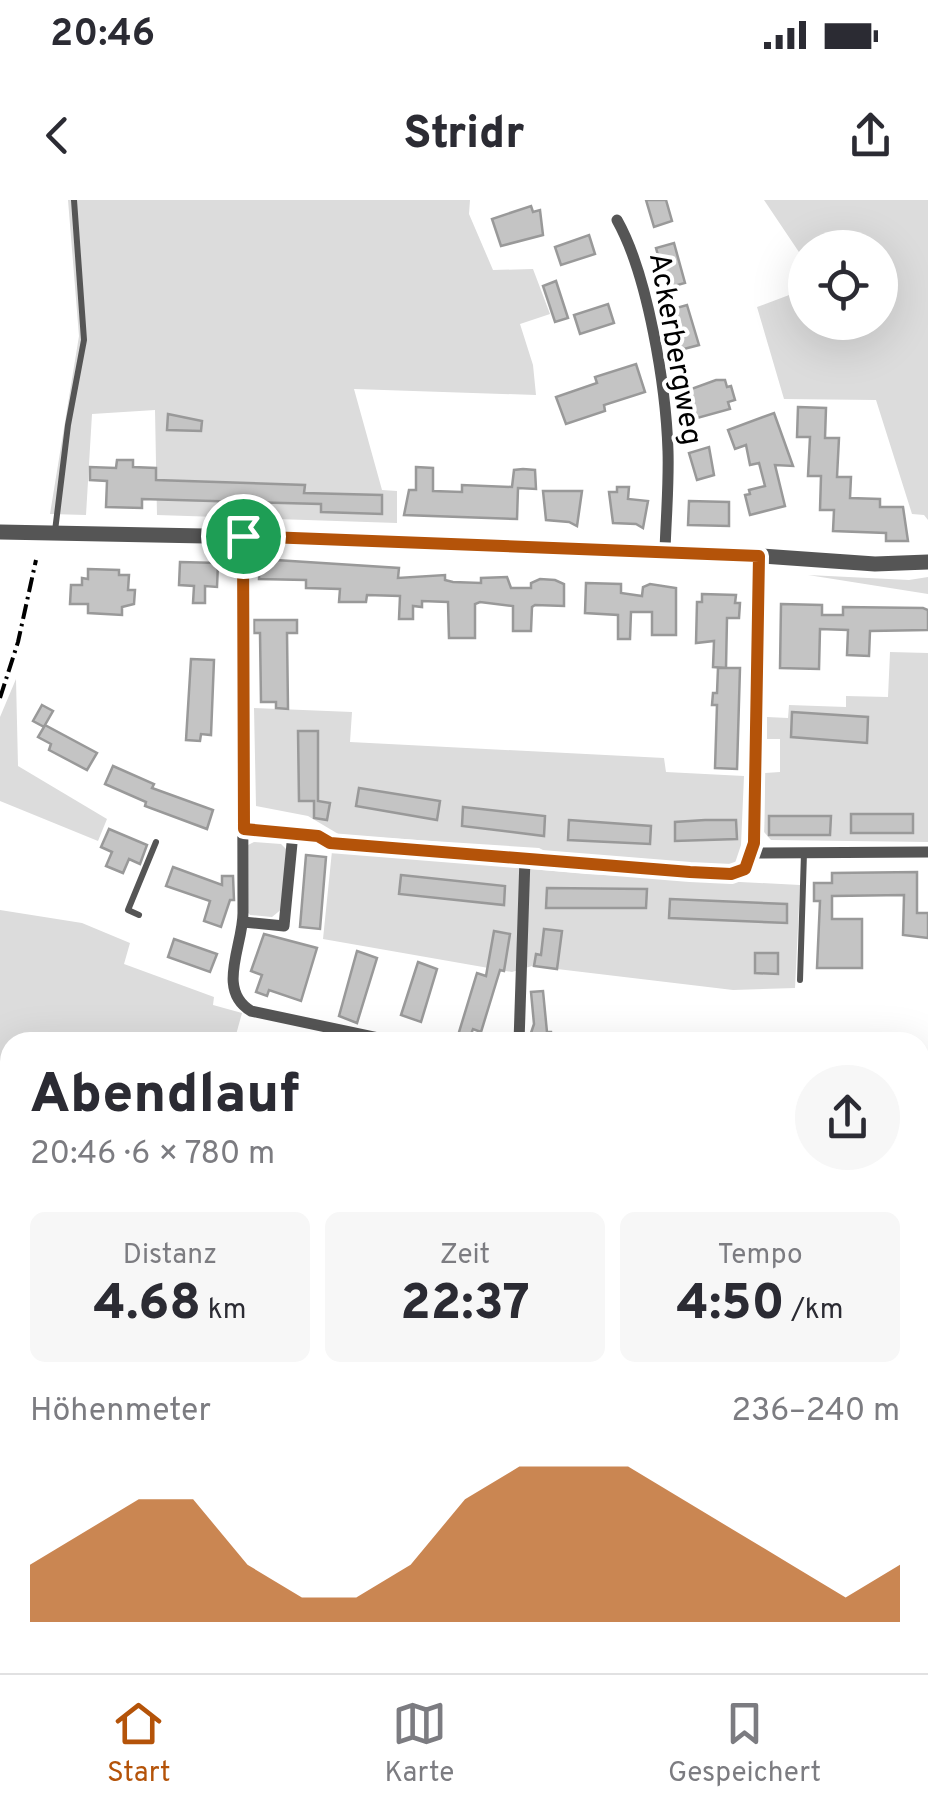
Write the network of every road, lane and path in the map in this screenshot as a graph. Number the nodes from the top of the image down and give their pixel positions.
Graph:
1 (74, 200) edge
2 (617, 220) dead end
3 (0, 532) edge
4 (54, 534) junction
5 (243, 536) junction
6 (666, 551) junction
7 (759, 556) junction
8 (928, 562) edge
9 (244, 829) junction
10 (293, 833) junction
11 (156, 842) dead end
12 (928, 852) edge
13 (753, 853) junction
14 (804, 853) junction
15 (525, 858) junction
16 (139, 915) dead end
17 (243, 922) junction
18 (800, 980) dead end
19 (350, 1032) edge
20 (520, 1032) edge

1 - 4 lane
2 - 6 street, Ackerbergweg
3 - 4 street
4 - 5 street
5 - 6 street
5 - 9 street
6 - 7 street
7 - 8 street
7 - 13 street
9 - 10 street
9 - 17 street
10 - 15 street
10 - 17 street
11 - 16 lane
12 - 14 street
13 - 14 street
13 - 15 street
14 - 18 lane
15 - 20 street
17 - 19 street

